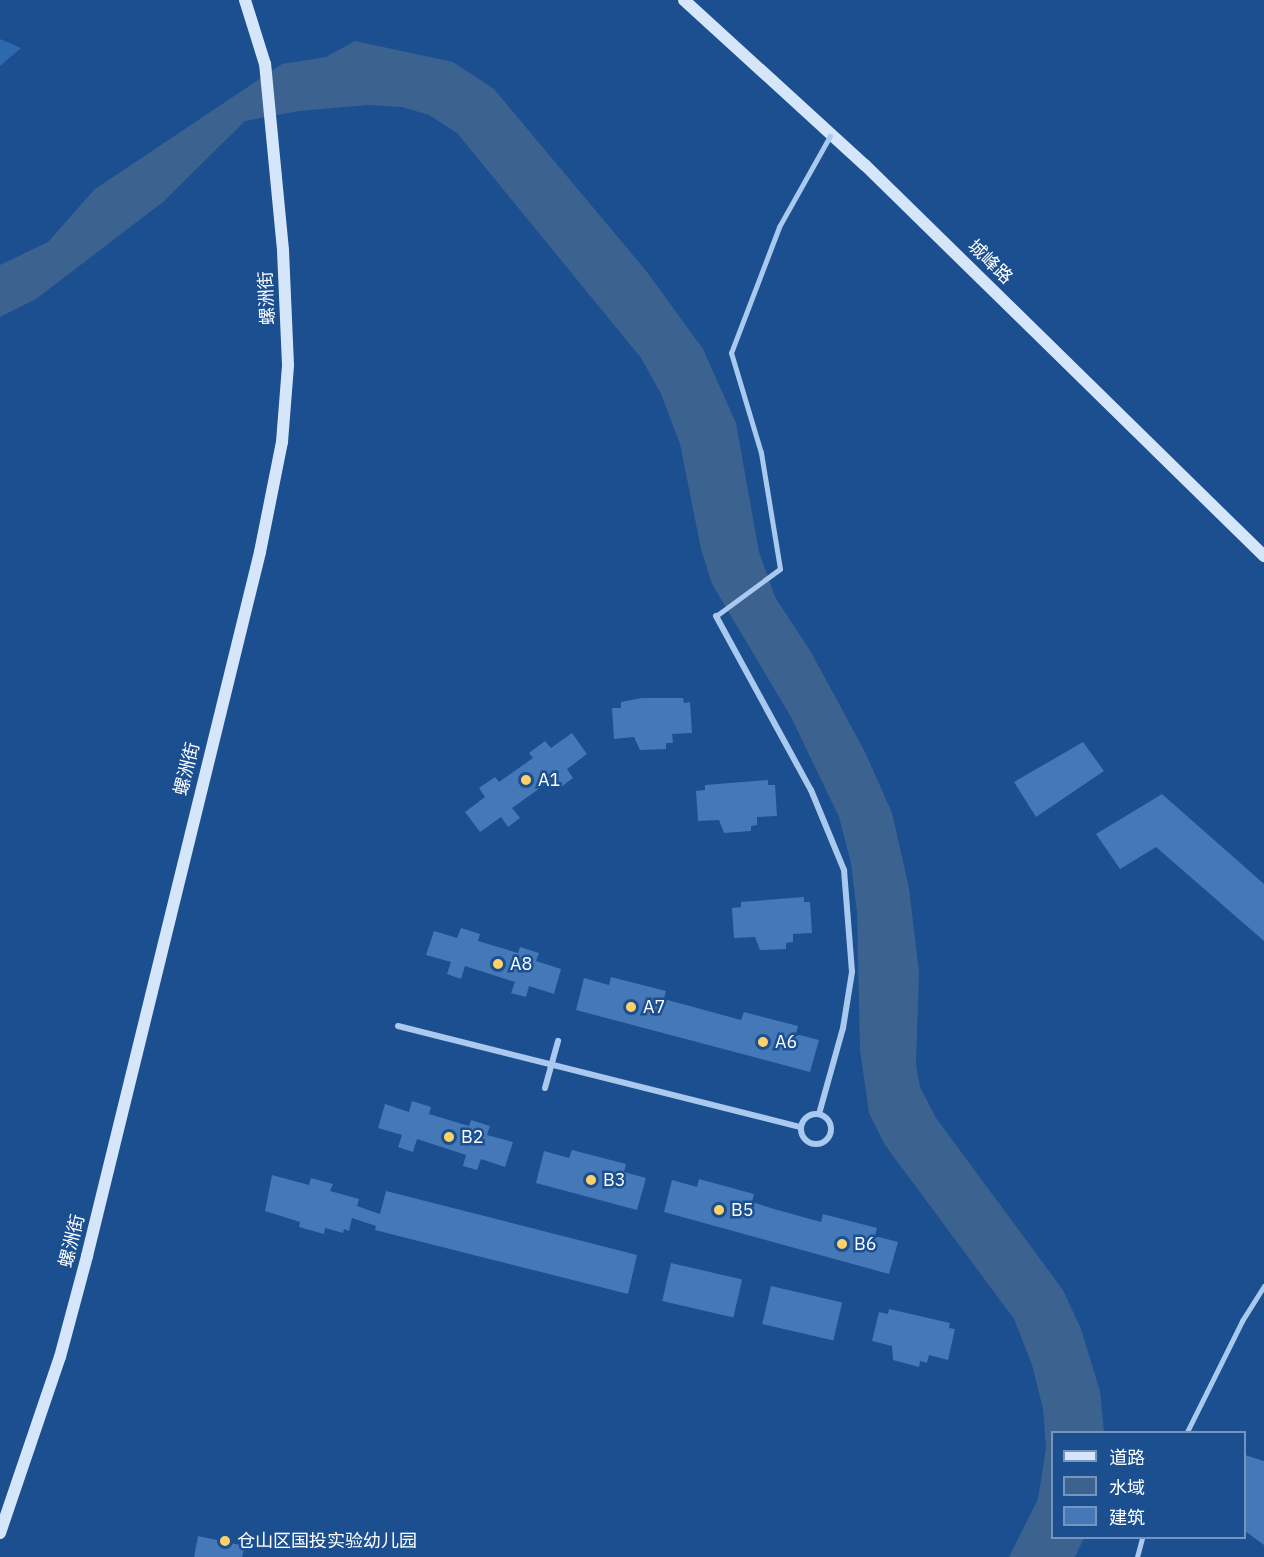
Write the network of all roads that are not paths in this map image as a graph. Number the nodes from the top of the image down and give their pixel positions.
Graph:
1 (245, 0) edge
2 (684, 0) edge
3 (830, 136) dead end
4 (1264, 556) edge
5 (716, 616) joint
6 (398, 1026) dead end
7 (558, 1041) dead end
8 (552, 1064) junction
9 (545, 1088) dead end
10 (819, 1114) junction
11 (801, 1127) junction
12 (1264, 1286) edge
13 (1187, 1431) edge
14 (0, 1533) edge
15 (1142, 1539) edge
16 (1137, 1557) edge

1 - 14 street, 螺洲街
2 - 4 street, 城峰路
3 - 5 lane, bridge
5 - 10 street
6 - 8 street
7 - 8 street
8 - 9 street
8 - 11 street
10 - 11 street
10 - 11 street
12 - 13 lane
15 - 16 lane

